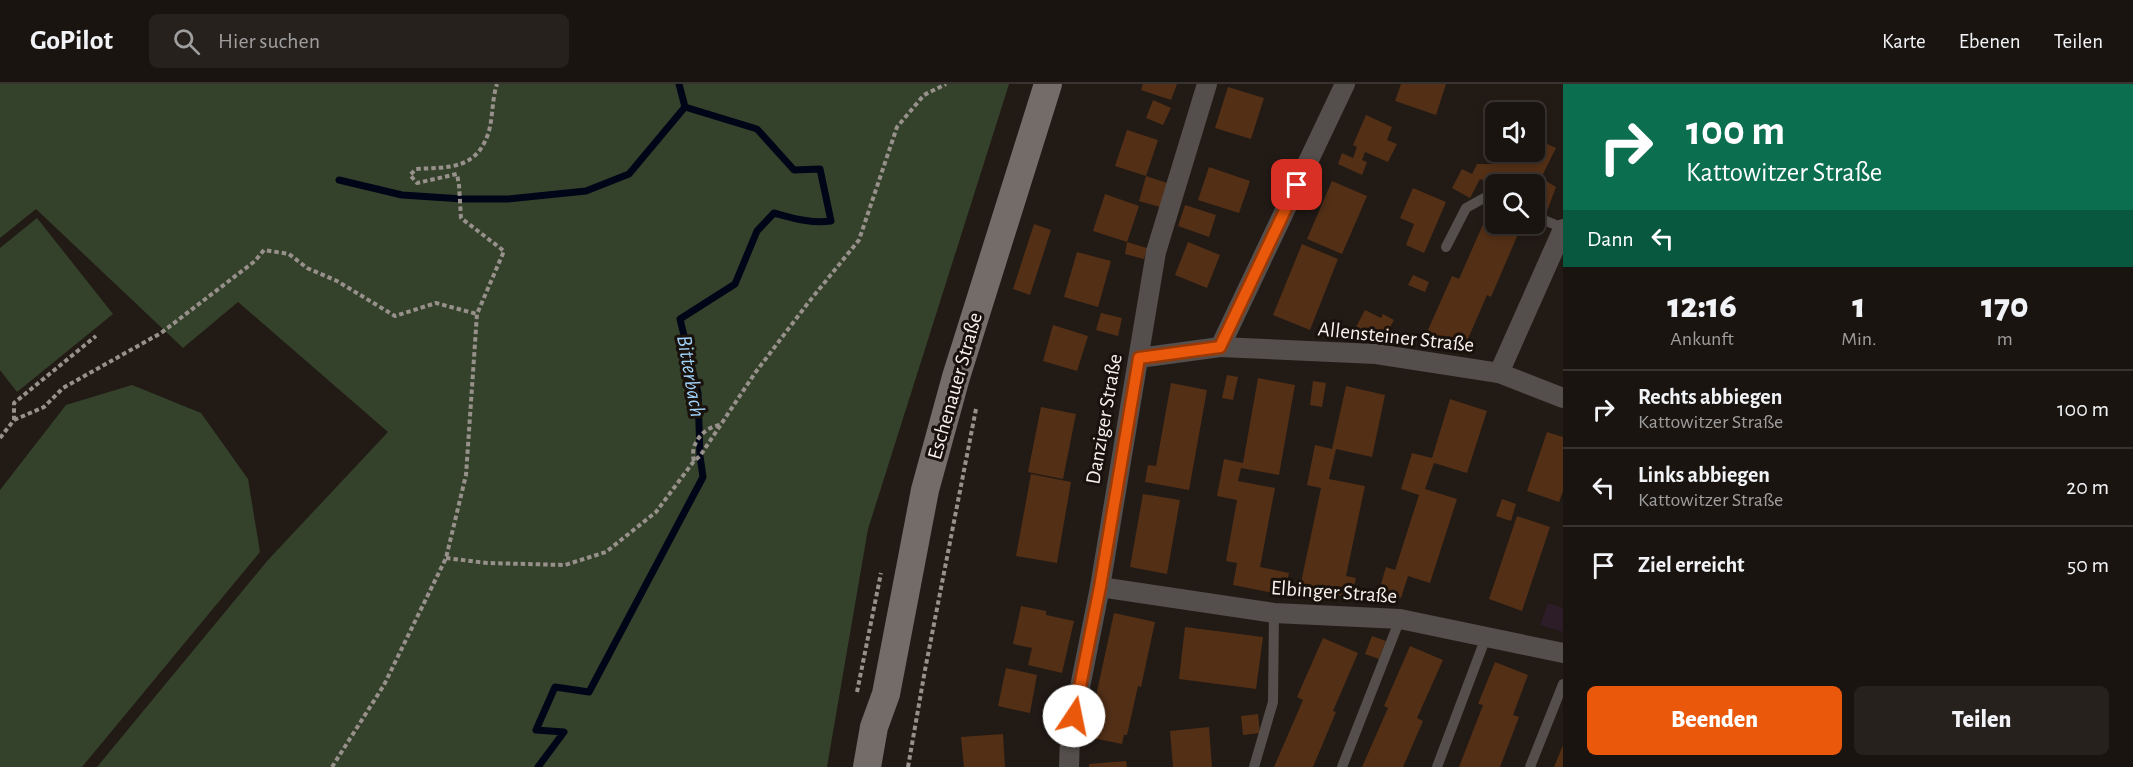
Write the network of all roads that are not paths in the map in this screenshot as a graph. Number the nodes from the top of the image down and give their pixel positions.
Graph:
1 (1048, 84) edge
2 (1207, 84) edge
3 (1345, 84) edge
4 (1485, 198) edge
5 (1545, 221) edge
6 (1563, 229) edge
7 (1446, 247) dead end
8 (1220, 347) junction
9 (1139, 358) junction
10 (1499, 373) junction
11 (1563, 398) edge
12 (1100, 587) junction
13 (1274, 613) junction
14 (1400, 619) junction
15 (1486, 637) junction
16 (1563, 653) edge
17 (1563, 684) edge
18 (886, 694) junction
19 (867, 767) edge
20 (886, 767) edge
21 (1069, 767) edge
22 (1254, 767) edge
23 (1342, 767) edge
24 (1437, 767) edge
25 (1530, 767) edge

1 - 18 main road, Eschenauer Straße
2 - 9 street, Danziger Straße
3 - 8 street
4 - 7 lane
5 - 6 lane
6 - 10 street
8 - 9 street, Allensteiner Straße
8 - 10 street, Allensteiner Straße
9 - 12 street, Danziger Straße
10 - 11 street, Allensteiner Straße
12 - 13 street, Elbinger Straße
12 - 21 street, Danziger Straße
13 - 14 street, Elbinger Straße
13 - 22 lane
14 - 15 street, Elbinger Straße
14 - 23 lane
15 - 16 street, Elbinger Straße
15 - 24 lane
17 - 25 lane
18 - 19 main road, Eschenauer Straße
18 - 20 main road, Eschenauer Straße

